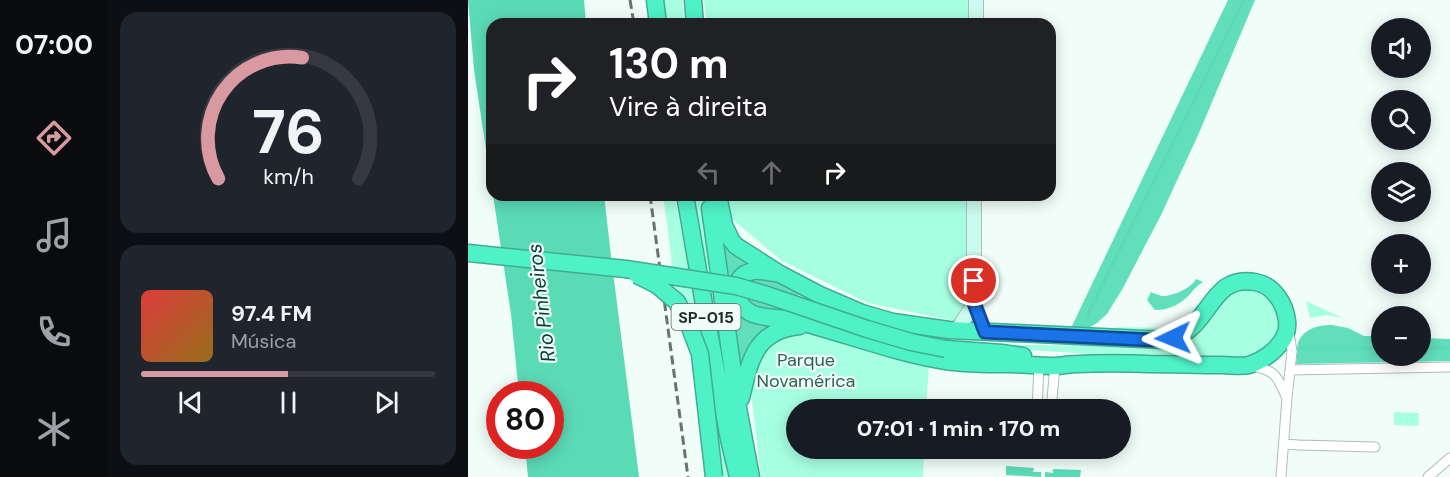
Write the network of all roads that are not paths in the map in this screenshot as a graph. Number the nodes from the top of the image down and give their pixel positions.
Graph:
1 (655, 0) edge
2 (693, 0) edge
3 (976, 0) edge
4 (657, 18) edge
5 (694, 18) edge
6 (976, 18) edge
7 (686, 201) edge
8 (710, 201) edge
9 (719, 201) edge
10 (974, 201) edge
11 (468, 253) edge
12 (626, 269) junction
13 (780, 274) junction
14 (974, 303) junction
15 (815, 326) junction
16 (1288, 328) junction
17 (957, 330) junction
18 (985, 332) junction
19 (1078, 364) junction
20 (1047, 365) junction
21 (1247, 366) junction
22 (1450, 367) edge
23 (1290, 370) junction
24 (1039, 399) edge
25 (1050, 399) edge
26 (1287, 399) junction
27 (738, 408) junction
28 (729, 439) junction
29 (1284, 444) junction
30 (1375, 447) dead end
31 (1450, 458) edge
32 (714, 477) edge
33 (734, 477) edge
34 (738, 477) edge
35 (751, 477) edge
36 (1281, 477) edge
37 (1428, 477) edge

1 - 4 highway
2 - 5 highway
3 - 6 street
7 - 28 highway, SP-015
8 - 27 highway
9 - 13 highway
10 - 14 street
11 - 12 highway, SP-015
12 - 19 highway, bridge
12 - 32 highway, SP-015, bridge
13 - 15 highway
13 - 17 highway
14 - 17 street
14 - 18 street
15 - 20 highway
15 - 27 highway
16 - 18 highway
16 - 21 highway
16 - 23 street
17 - 18 highway
19 - 20 highway
19 - 21 highway
20 - 24 street
20 - 25 street
21 - 26 street
22 - 23 street
23 - 26 street
26 - 29 street
27 - 35 highway
28 - 33 street
28 - 34 highway, SP-015
29 - 30 street
29 - 36 street
31 - 37 street

